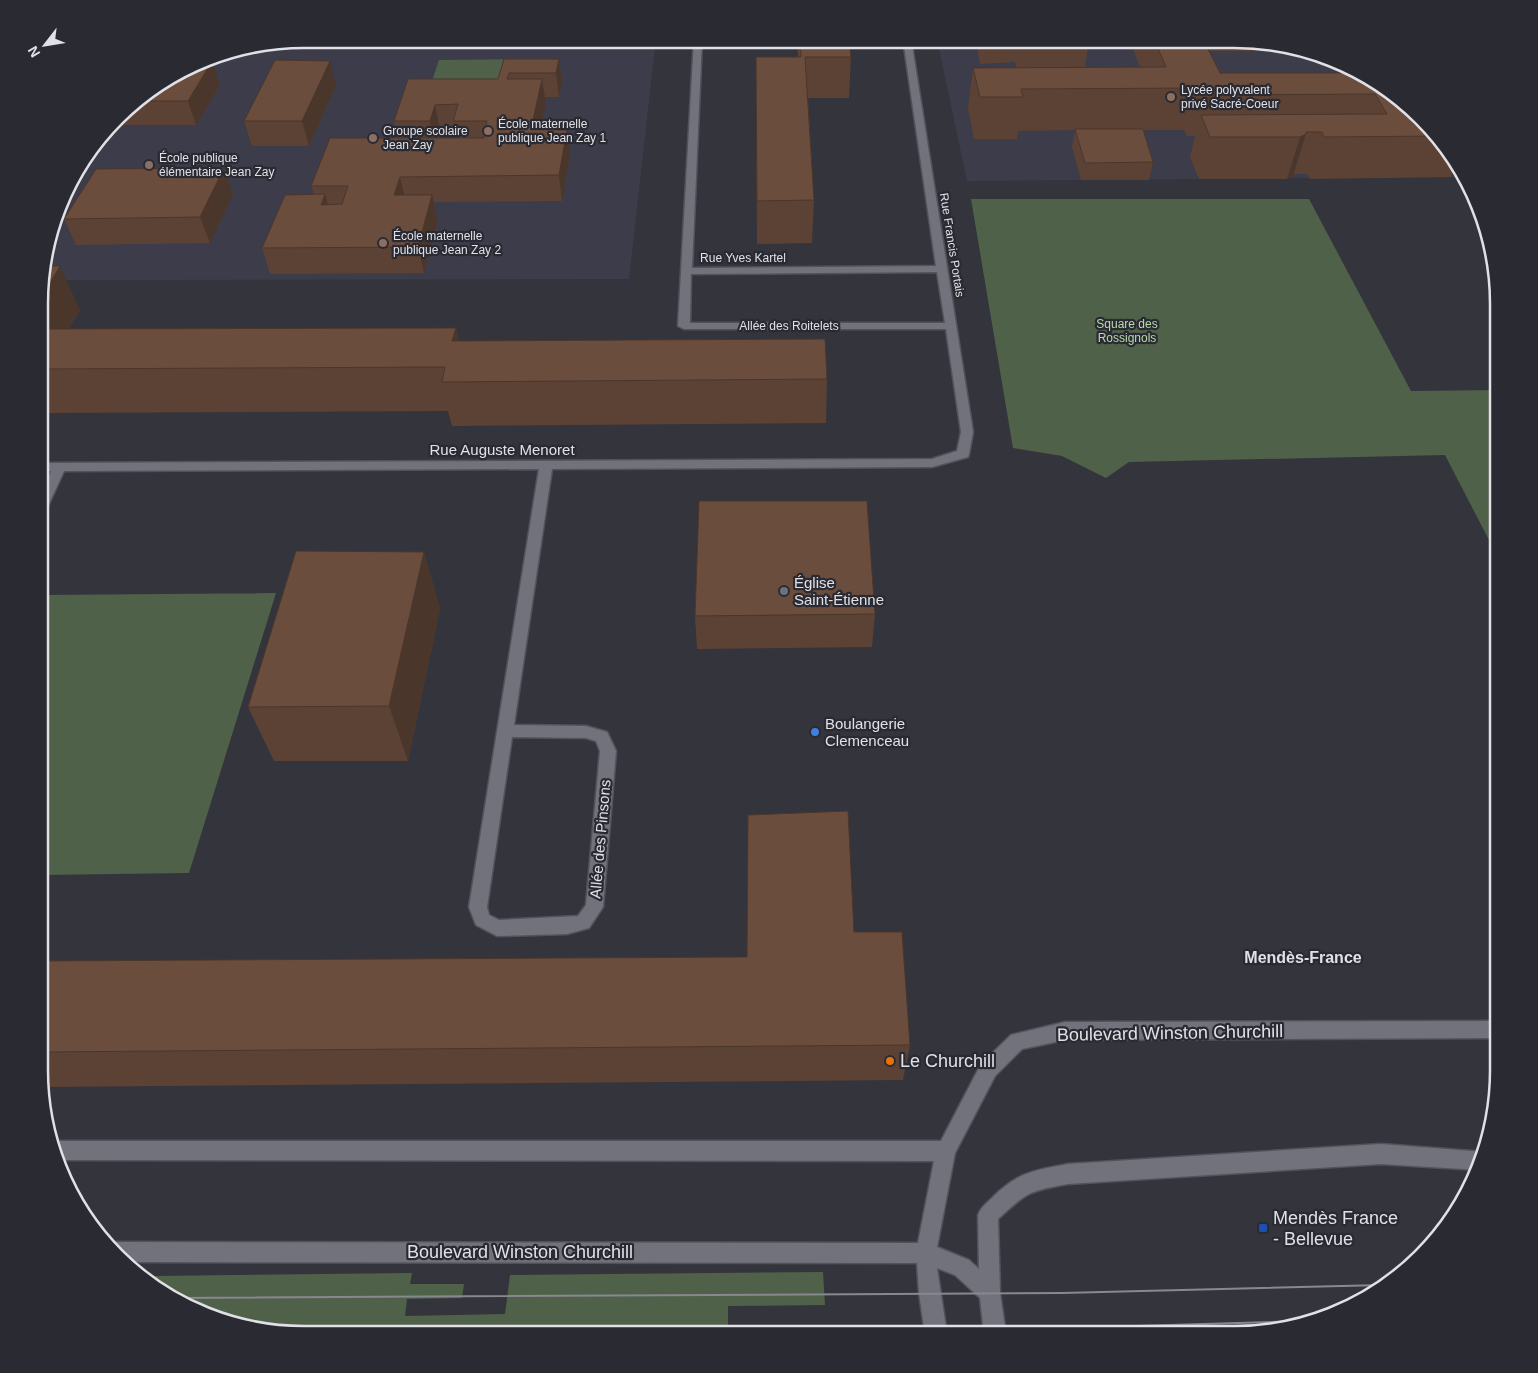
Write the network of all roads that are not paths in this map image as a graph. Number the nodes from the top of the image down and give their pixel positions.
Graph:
1 (698, 48) edge
2 (908, 48) edge
3 (942, 269) junction
4 (686, 270) junction
5 (951, 326) junction
6 (964, 454) joint
7 (546, 465) junction
8 (48, 467) edge
9 (60, 467) junction
10 (48, 490) edge
11 (505, 731) junction
12 (1490, 1030) edge
13 (60, 1150) edge
14 (946, 1150) junction
15 (1474, 1160) edge
16 (123, 1252) edge
17 (926, 1253) junction
18 (990, 1294) junction
19 (935, 1326) edge
20 (993, 1326) edge

1 - 4 street, Rue Yves Kartel
2 - 3 street, Rue Francis Portais
3 - 4 street, Rue Yves Kartel
3 - 5 street, Rue Francis Portais
4 - 5 street, Allée des Roitelets
5 - 6 street, Rue Francis Portais
6 - 7 street, Rue Auguste Menoret
7 - 9 street, Rue Auguste Menoret
7 - 11 street, Allée des Pinsons
8 - 9 street, Rue Auguste Menoret
9 - 10 street
11 - 11 street, Allée des Pinsons
12 - 14 street, Boulevard Winston Churchill
13 - 14 street
14 - 17 street, Boulevard Winston Churchill
15 - 18 street
16 - 17 street, Boulevard Winston Churchill
17 - 18 street
17 - 19 street, Boulevard Winston Churchill
18 - 20 street

